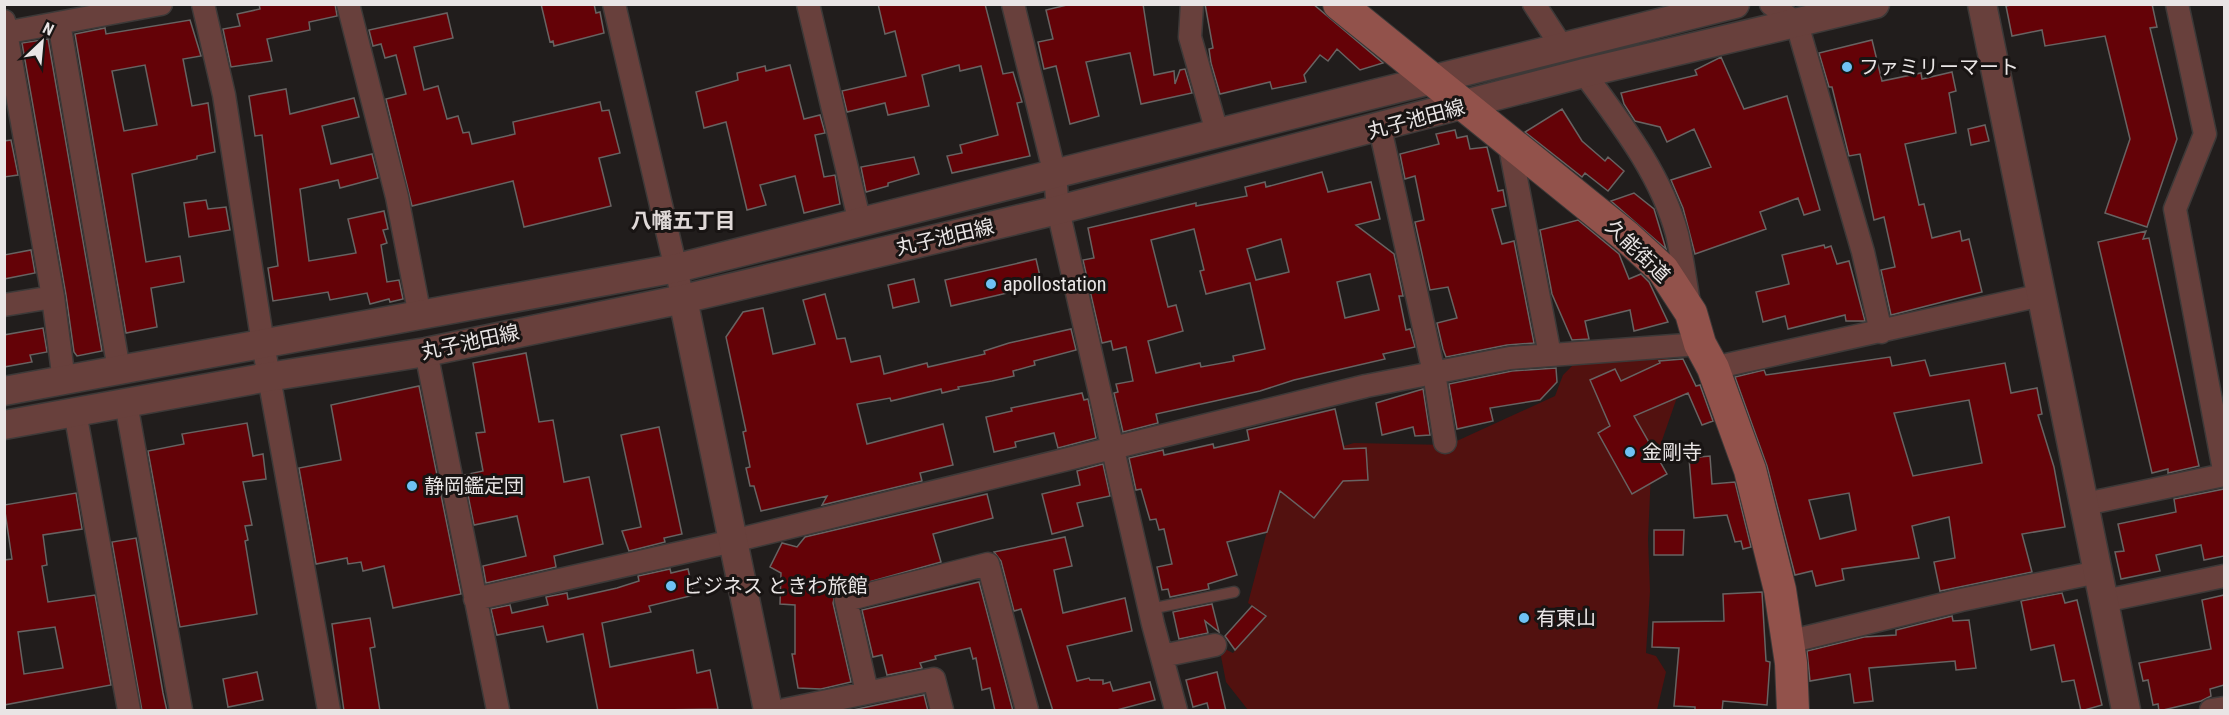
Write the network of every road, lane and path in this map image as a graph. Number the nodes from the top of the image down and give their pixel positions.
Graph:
1 (161, 4) edge
2 (203, 4) edge
3 (348, 4) edge
4 (614, 4) edge
5 (808, 4) edge
6 (1013, 4) edge
7 (1192, 4) edge
8 (1339, 4) edge
9 (1534, 4) edge
10 (1735, 4) edge
11 (1771, 4) edge
12 (1875, 4) edge
13 (1982, 4) edge
14 (2177, 4) edge
15 (59, 22) junction
16 (1797, 24) junction
17 (5, 29) edge
18 (1562, 47) junction
19 (1584, 74) junction
20 (1430, 80) junction
21 (1463, 106) junction
22 (12, 112) edge
23 (1380, 128) junction
24 (1217, 132) junction
25 (1509, 142) junction
26 (1055, 175) junction
27 (1058, 210) junction
28 (860, 223) junction
29 (677, 268) junction
30 (2042, 295) junction
31 (53, 297) junction
32 (683, 299) junction
33 (4, 305) edge
34 (1691, 313) junction
35 (420, 315) junction
36 (1881, 332) junction
37 (263, 344) junction
38 (426, 352) junction
39 (1550, 355) junction
40 (1706, 356) junction
41 (119, 370) junction
42 (1434, 373) junction
43 (268, 377) junction
44 (64, 381) junction
45 (4, 391) edge
46 (126, 403) junction
47 (75, 412) junction
48 (4, 425) edge
49 (1445, 442) dead end
50 (1113, 449) junction
51 (2224, 470) edge
52 (2224, 475) edge
53 (2085, 504) junction
54 (733, 541) junction
55 (2098, 572) junction
56 (2224, 576) edge
57 (1234, 592) dead end
58 (475, 599) junction
59 (2104, 601) junction
60 (1150, 609) junction
61 (1788, 642) junction
62 (1215, 645) dead end
63 (1162, 656) junction
64 (867, 692) junction
65 (2224, 708) edge
66 (1172, 710) edge
67 (2123, 710) edge
68 (129, 711) edge
69 (181, 711) edge
70 (329, 711) edge
71 (498, 711) edge
72 (768, 711) edge
73 (784, 711) edge
74 (942, 711) edge
75 (1027, 711) edge
76 (1793, 711) edge
77 (2211, 711) edge

1 - 15 street
2 - 37 street
3 - 35 street
4 - 29 street
5 - 28 street
6 - 26 street
7 - 24 street
8 - 20 main road, 久能街道
9 - 18 street
10 - 18 street, 丸子池田線
11 - 16 street
12 - 16 street, 丸子池田線
13 - 30 street
14 - 51 street
15 - 17 street
15 - 41 street
16 - 19 street, 丸子池田線
16 - 36 street
17 - 22 street
18 - 20 street, 丸子池田線
19 - 21 street, 丸子池田線
19 - 34 street
20 - 21 main road, 久能街道
20 - 24 street, 丸子池田線
21 - 23 street, 丸子池田線
21 - 25 main road, 久能街道
22 - 31 street
23 - 27 street, 丸子池田線
23 - 42 street
24 - 26 street, 丸子池田線
25 - 34 main road, 久能街道
25 - 39 street
26 - 27 street
26 - 28 street, 丸子池田線
27 - 32 street, 丸子池田線
27 - 50 street
28 - 29 street, 丸子池田線
29 - 32 street
29 - 35 street, 丸子池田線
30 - 36 street
30 - 53 street
31 - 33 street
31 - 44 street
32 - 38 street, 丸子池田線
32 - 54 street
34 - 40 main road, 久能街道
35 - 37 street, 丸子池田線
36 - 40 street
37 - 41 street, 丸子池田線
37 - 43 street
38 - 43 street, 丸子池田線
38 - 58 street
39 - 40 street
39 - 42 street
40 - 61 main road, 久能街道
41 - 44 street, 丸子池田線
42 - 49 street
42 - 50 street
43 - 46 street, 丸子池田線
43 - 70 street
44 - 45 street, 丸子池田線
46 - 47 street, 丸子池田線
46 - 69 street
47 - 48 street, 丸子池田線
47 - 68 street
50 - 54 street
50 - 60 street
52 - 53 street
53 - 55 street
54 - 58 street
54 - 72 street
55 - 59 street
55 - 61 street
56 - 59 street
57 - 60 lane
58 - 71 street
59 - 67 street
60 - 63 street
61 - 76 main road, 久能街道
62 - 63 street
63 - 66 street
64 - 73 street
64 - 74 street
64 - 75 street
65 - 77 street

